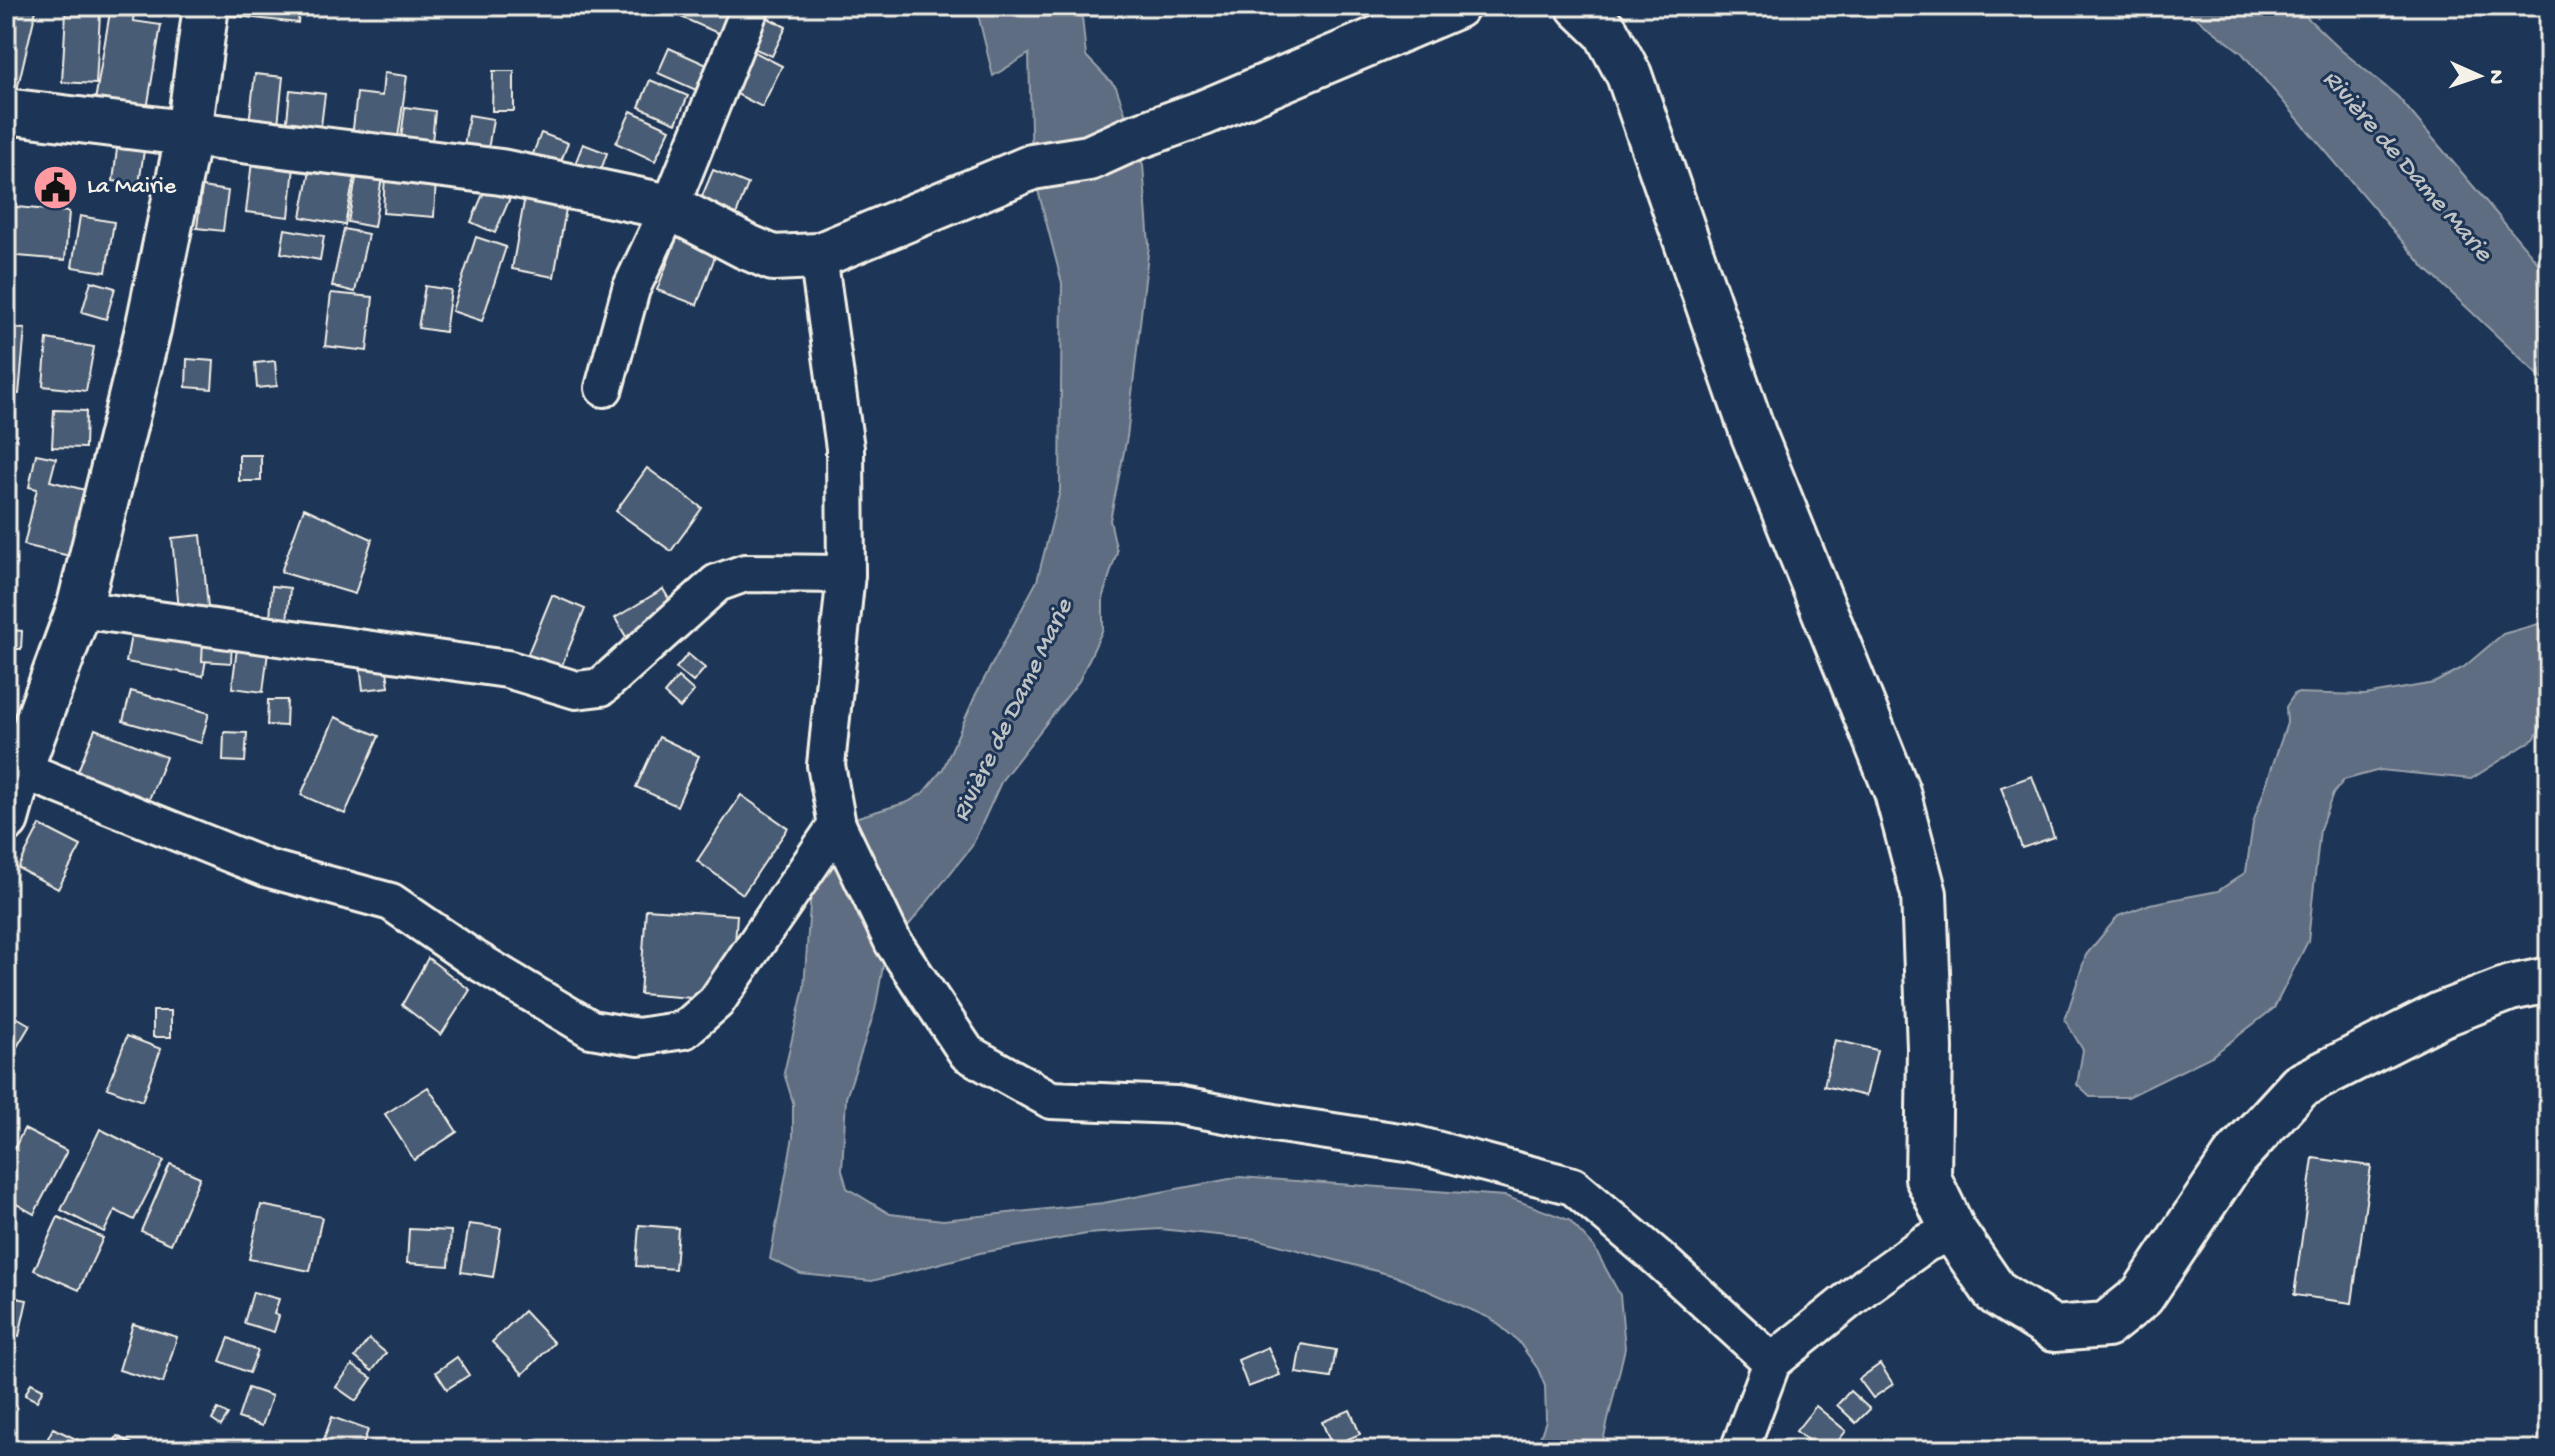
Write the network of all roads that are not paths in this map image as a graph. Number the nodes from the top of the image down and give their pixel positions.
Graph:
1 (206, 6) edge
2 (751, 6) edge
3 (1456, 6) edge
4 (1579, 6) edge
5 (6, 111) edge
6 (189, 132) junction
7 (670, 207) junction
8 (818, 256) junction
9 (604, 388) dead end
10 (846, 574) junction
11 (79, 609) junction
12 (20, 769) junction
13 (6, 819) edge
14 (837, 825) junction
15 (2549, 980) edge
16 (1954, 1232) junction
17 (1772, 1362) junction
18 (1739, 1450) edge

1 - 6 street
2 - 7 street
3 - 8 street
4 - 16 street
5 - 6 street
6 - 7 street
6 - 11 street
7 - 8 street
7 - 9 street
8 - 10 street
10 - 11 street
10 - 14 street
11 - 12 street
12 - 13 street
12 - 14 street
14 - 17 street
15 - 16 street
16 - 17 street
17 - 18 street

